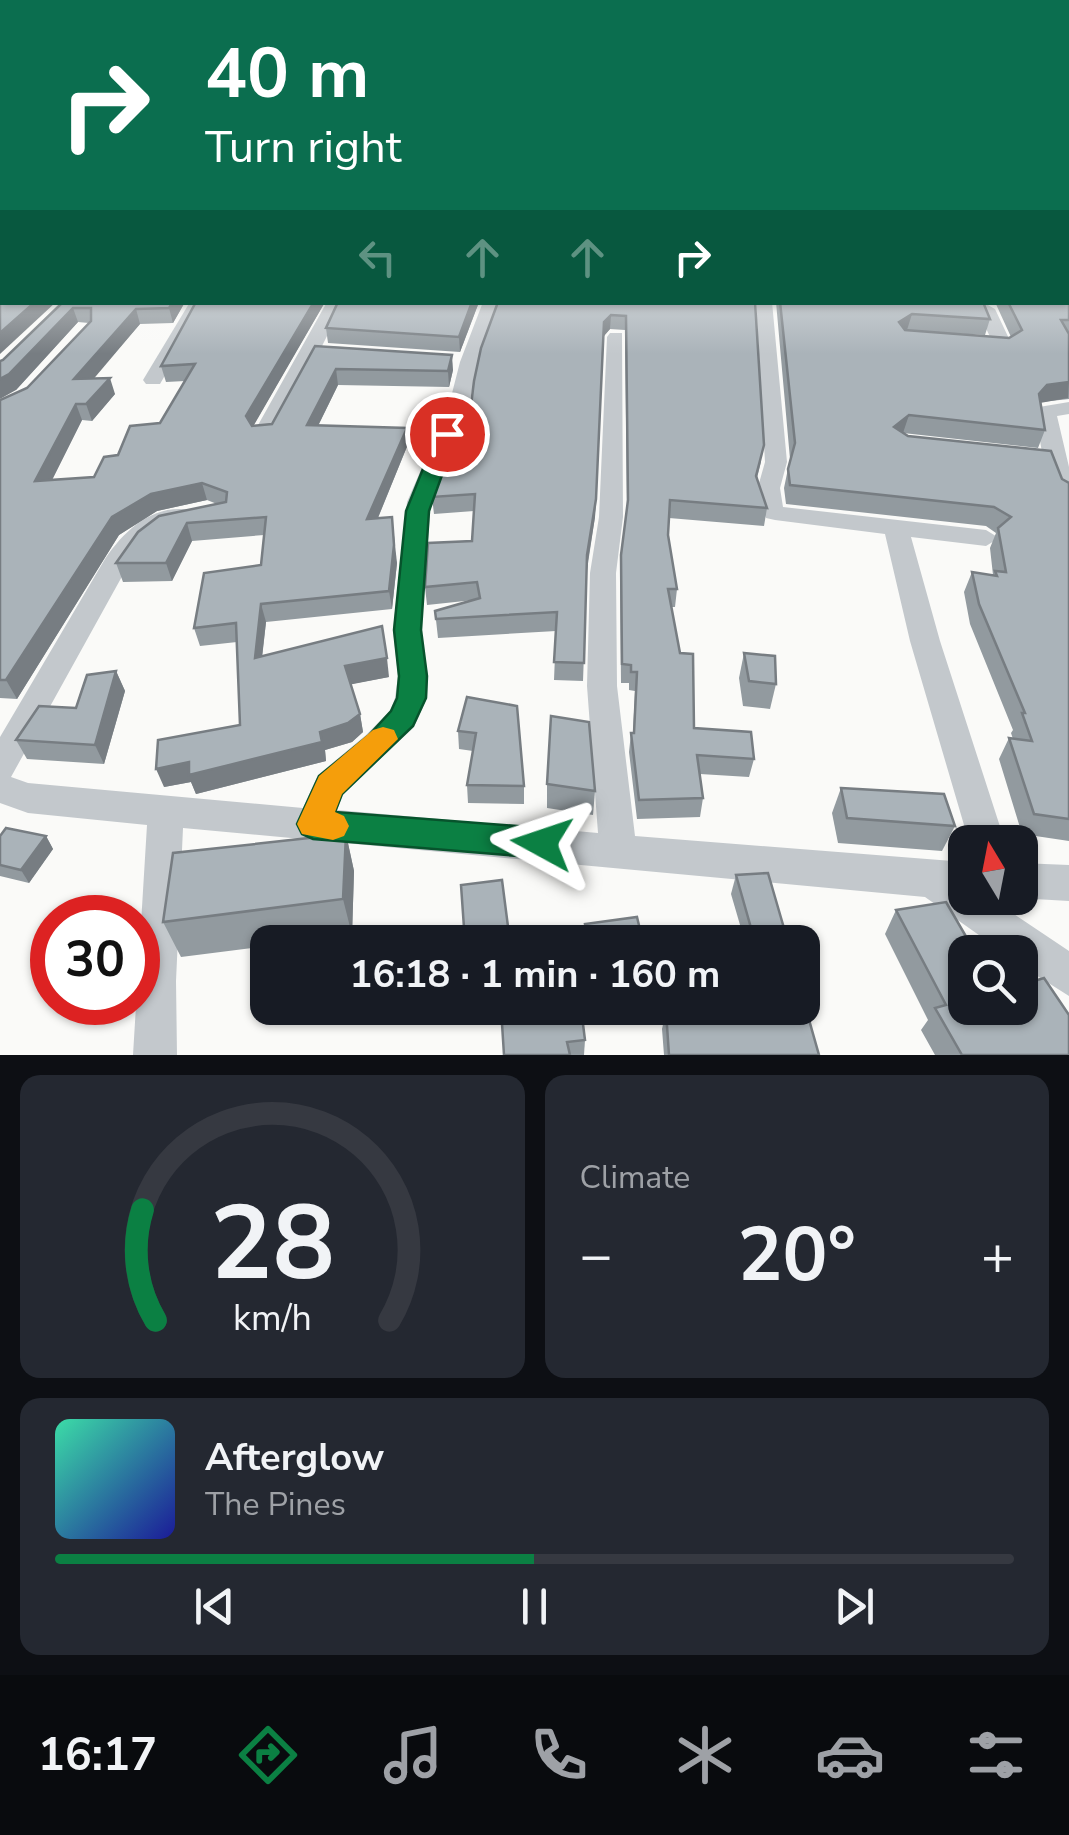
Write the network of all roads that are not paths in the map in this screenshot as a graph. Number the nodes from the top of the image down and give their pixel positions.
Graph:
1 (197, 305) edge
2 (334, 305) edge
3 (490, 305) edge
4 (764, 305) edge
5 (960, 306) edge
6 (986, 306) edge
7 (616, 337) dead end
8 (964, 344) edge
9 (310, 351) junction
10 (357, 354) edge
11 (153, 380) dead end
12 (1069, 408) edge
13 (264, 434) edge
14 (1069, 497) edge
15 (218, 513) edge
16 (896, 528) junction
17 (986, 538) dead end
18 (0, 767) edge
19 (0, 788) edge
20 (166, 812) junction
21 (313, 824) junction
22 (982, 825) edge
23 (618, 849) junction
24 (948, 880) edge
25 (1038, 881) edge
26 (1069, 883) edge
27 (993, 915) edge
28 (1069, 975) edge
29 (155, 1055) edge

1 - 11 street
2 - 9 street
3 - 21 street
4 - 16 street
5 - 6 street
6 - 8 street
7 - 23 street
9 - 10 street
9 - 13 street
12 - 14 street
15 - 18 street
16 - 17 street
16 - 22 street
19 - 20 street
20 - 21 street
20 - 29 street
21 - 23 street
23 - 24 street
25 - 26 street
27 - 28 street

